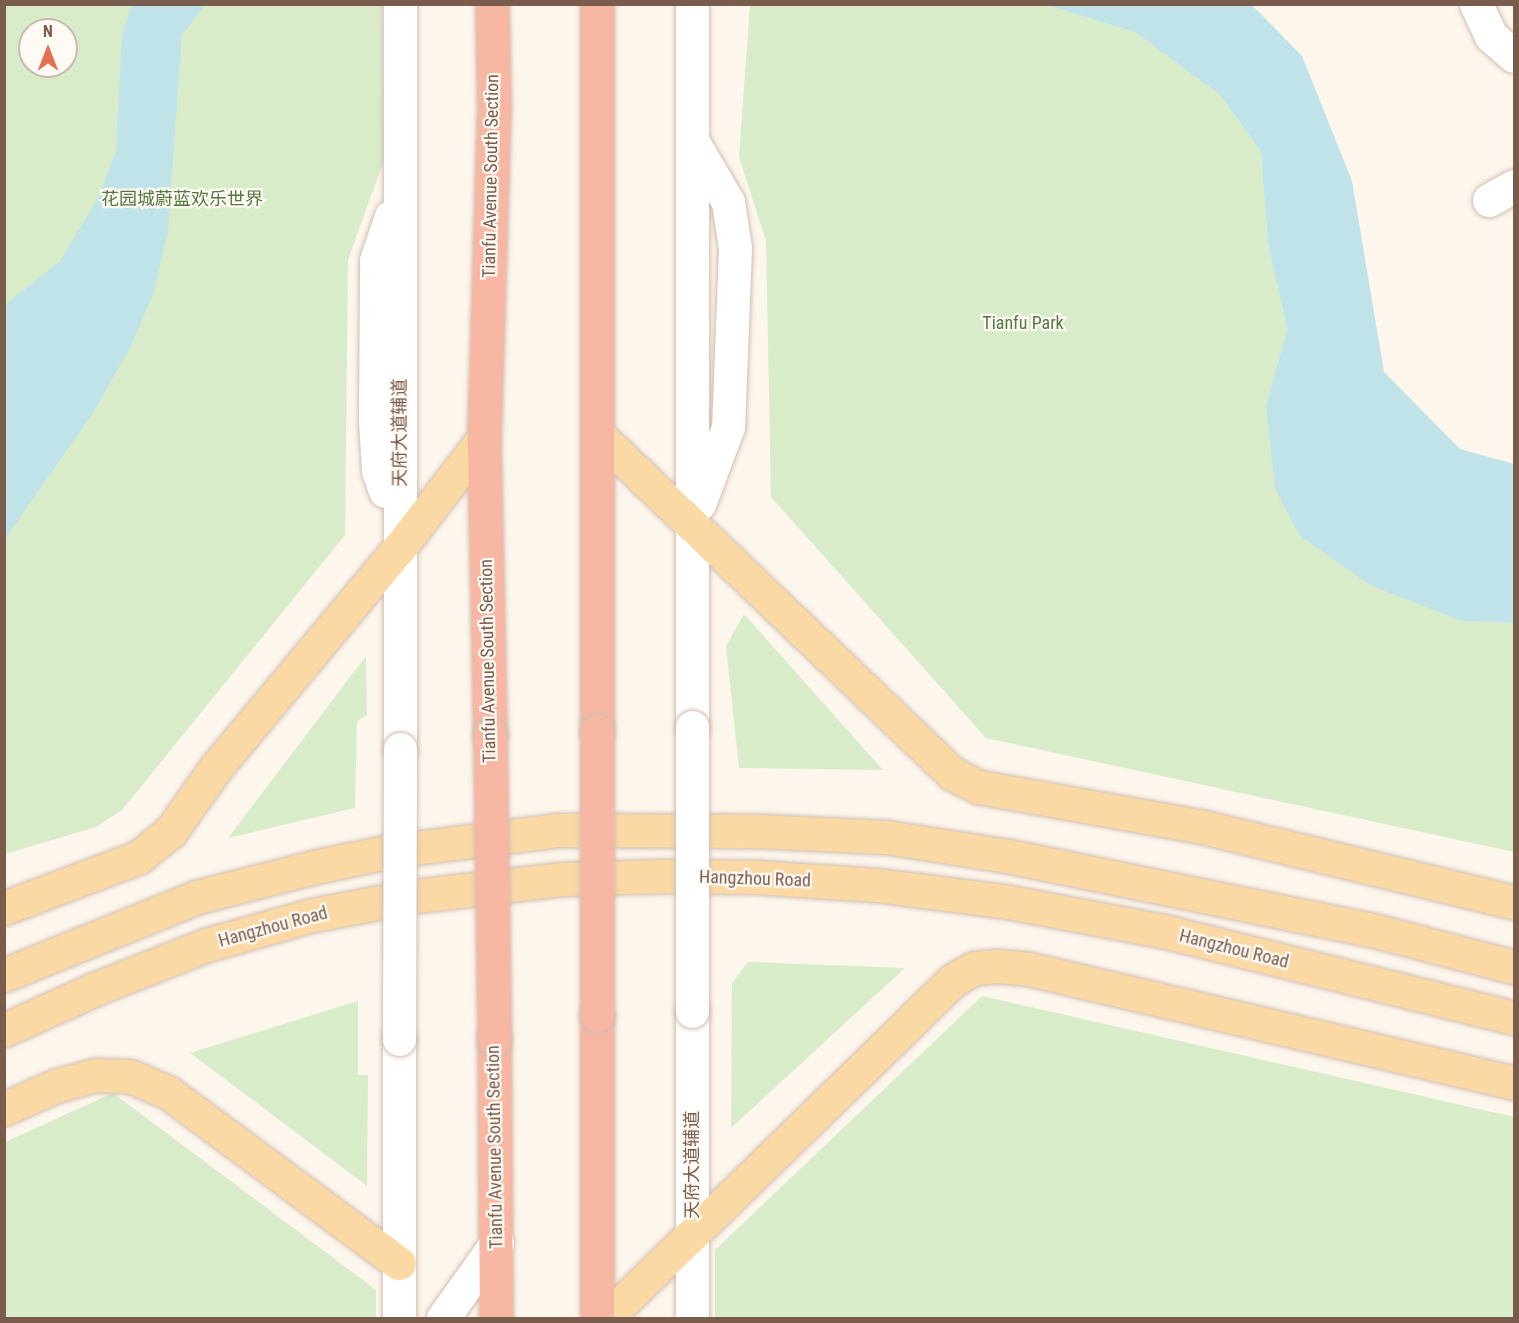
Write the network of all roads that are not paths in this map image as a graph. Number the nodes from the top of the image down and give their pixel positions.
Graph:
1 (400, 4) edge
2 (492, 4) edge
3 (597, 4) edge
4 (692, 4) edge
5 (1476, 4) edge
6 (1515, 56) edge
7 (692, 128) junction
8 (597, 434) junction
9 (484, 438) junction
10 (692, 522) junction
11 (400, 547) junction
12 (1515, 902) edge
13 (4, 908) edge
14 (1515, 967) edge
15 (4, 975) edge
16 (1515, 1018) edge
17 (4, 1030) edge
18 (1515, 1083) edge
19 (4, 1109) edge
20 (692, 1234) junction
21 (497, 1242) junction
22 (399, 1263) junction
23 (399, 1318) edge
24 (443, 1318) edge
25 (496, 1318) edge
26 (597, 1318) edge
27 (606, 1318) edge
28 (692, 1318) edge

1 - 11 street, 天府大道辅道
2 - 9 highway, Tianfu Avenue South Section
3 - 8 highway
4 - 7 street
5 - 6 street
7 - 10 street
7 - 10 street
8 - 10 main road
8 - 26 highway, bridge
9 - 11 main road
9 - 21 highway, Tianfu Avenue South Section, bridge
10 - 12 main road
10 - 20 street, 天府大道辅道, bridge
11 - 13 main road
11 - 22 street, 天府大道辅道, bridge
14 - 15 main road
16 - 17 main road, Hangzhou Road
18 - 20 main road
19 - 22 main road
20 - 27 main road
20 - 28 street, 天府大道辅道
21 - 24 street
21 - 25 highway, Tianfu Avenue South Section
22 - 23 street

